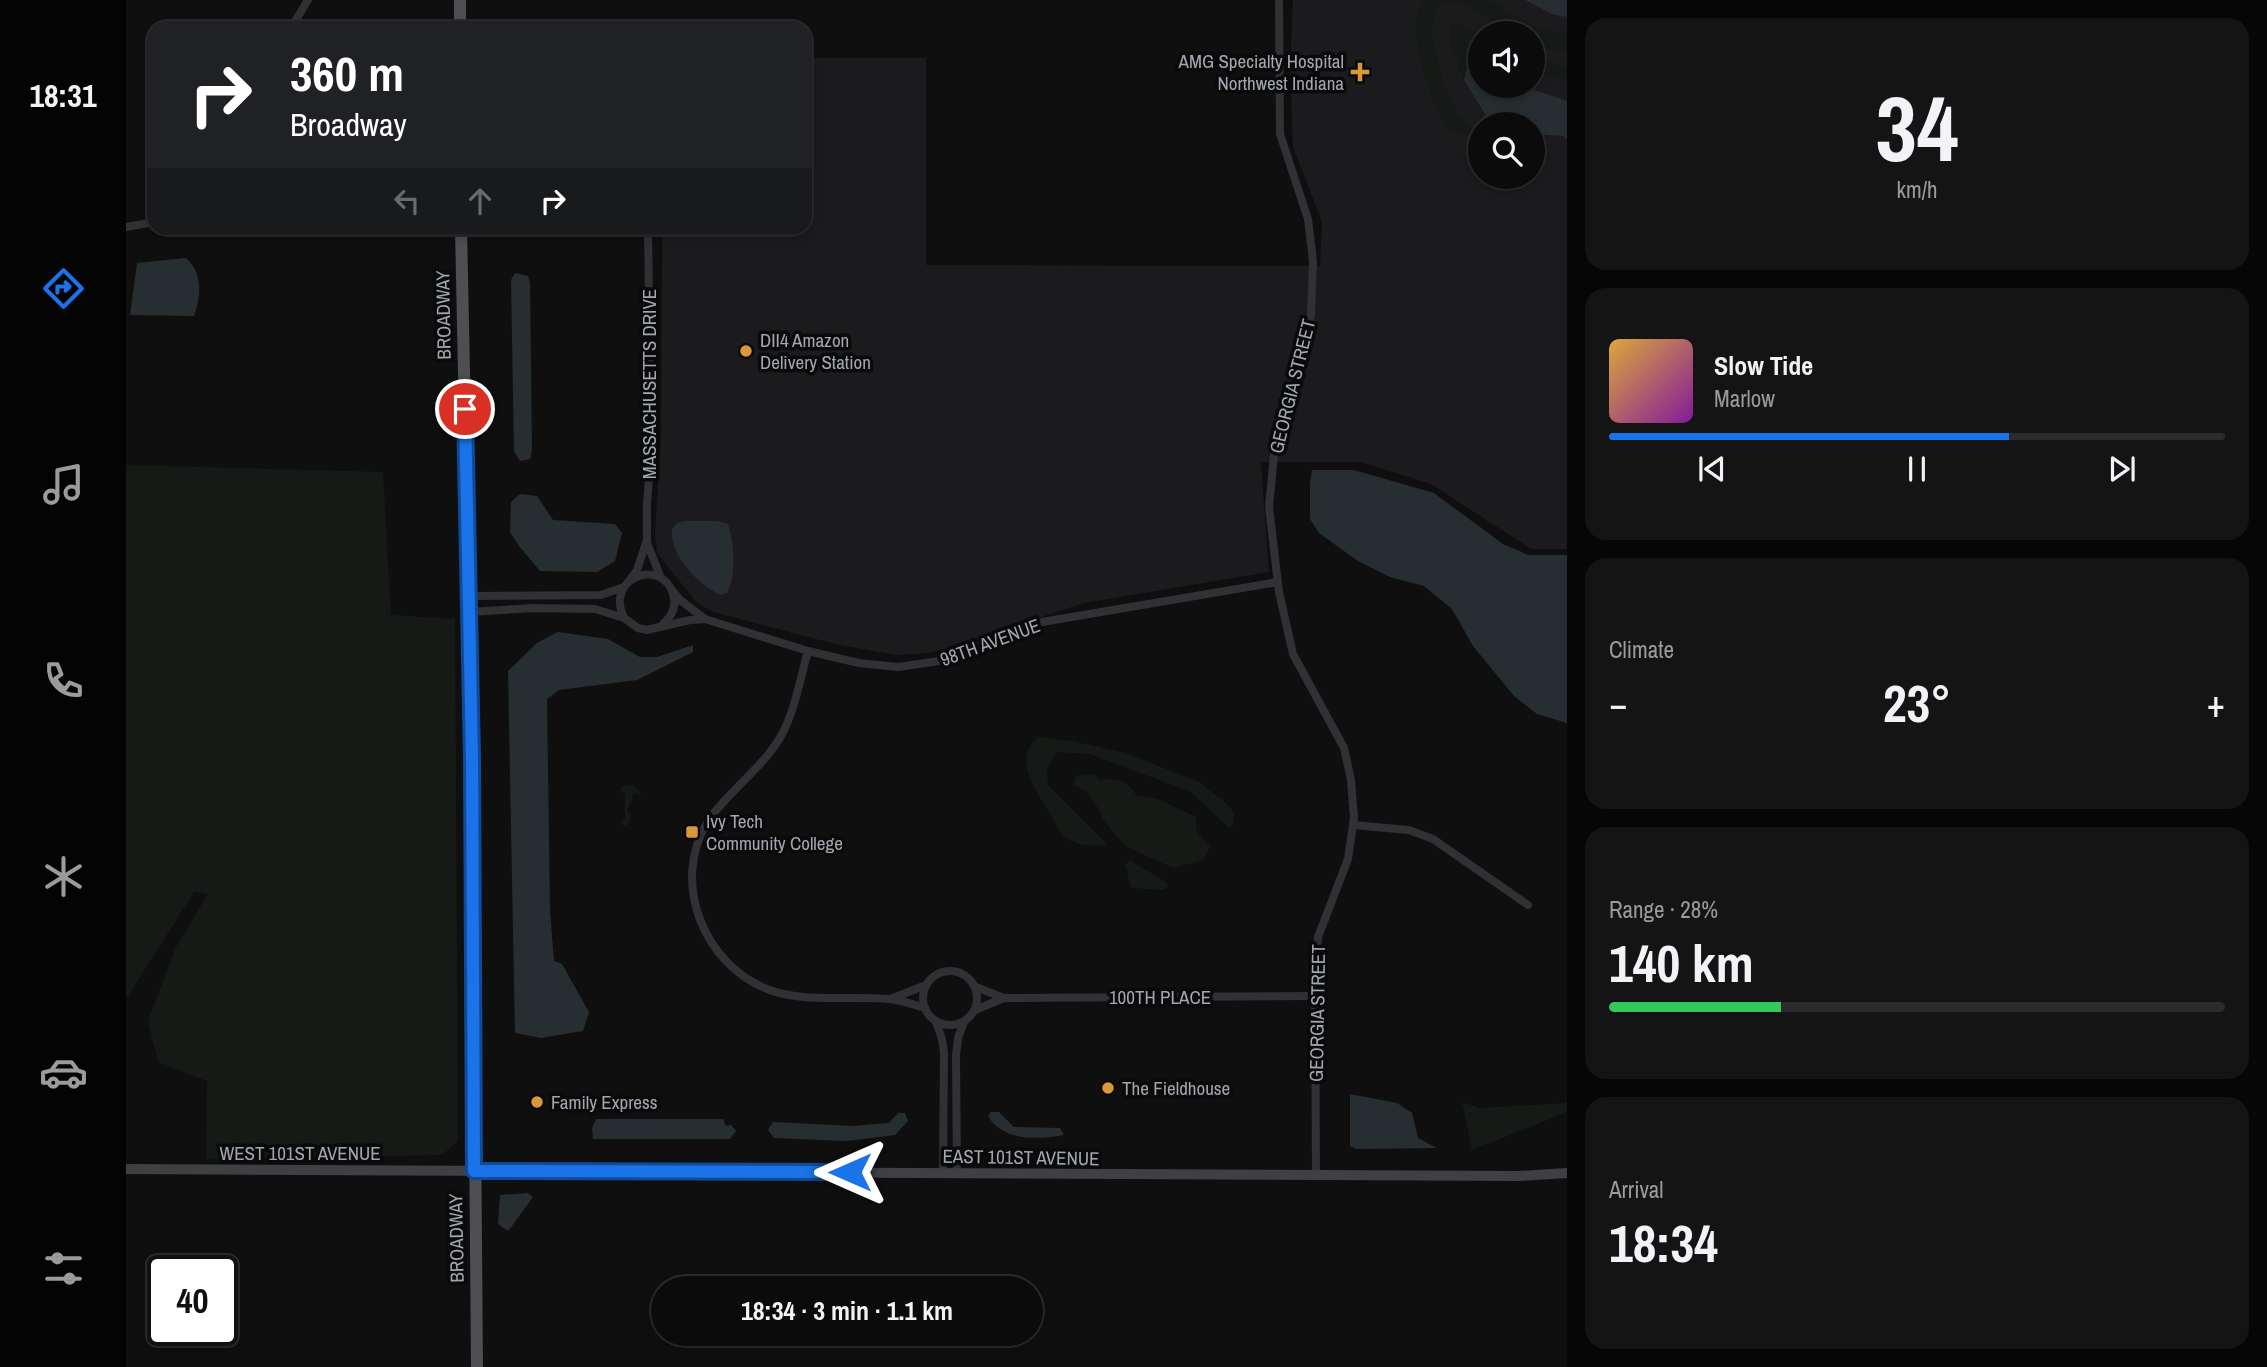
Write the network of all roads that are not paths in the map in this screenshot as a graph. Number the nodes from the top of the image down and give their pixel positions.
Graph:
1 (308, 0) edge
2 (460, 0) edge
3 (1279, 0) edge
4 (295, 21) edge
5 (460, 21) edge
6 (147, 223) edge
7 (126, 226) edge
8 (461, 235) edge
9 (648, 235) edge
10 (647, 540) junction
11 (661, 578) junction
12 (1278, 582) junction
13 (626, 584) junction
14 (672, 590) junction
15 (469, 596) junction
16 (469, 612) junction
17 (624, 618) junction
18 (705, 619) junction
19 (663, 624) junction
20 (808, 651) junction
21 (1353, 825) junction
22 (1528, 905) dead end
23 (926, 985) junction
24 (976, 987) junction
25 (1315, 996) junction
26 (1004, 998) junction
27 (890, 999) junction
28 (925, 1008) junction
29 (975, 1010) junction
30 (936, 1022) junction
31 (964, 1022) junction
32 (126, 1169) edge
33 (474, 1171) junction
34 (943, 1173) junction
35 (957, 1173) junction
36 (1567, 1173) edge
37 (1316, 1175) junction
38 (477, 1367) edge

1 - 4 street
2 - 5 main road
3 - 12 street, GEORGIA STREET
6 - 7 street
8 - 15 main road, BROADWAY
9 - 10 street, MASSACHUSETTS DRIVE
10 - 11 street
10 - 13 street
11 - 13 street
11 - 14 street, 98TH AVENUE
12 - 20 street, 98TH AVENUE
12 - 21 street, GEORGIA STREET
13 - 15 street
13 - 17 street
14 - 18 street, 98TH AVENUE
14 - 19 street
15 - 16 main road, BROADWAY
16 - 17 street, 98TH AVENUE
16 - 33 main road, BROADWAY
17 - 19 street, 98TH AVENUE
18 - 19 street, 98TH AVENUE
18 - 20 street, 98TH AVENUE
20 - 27 street
21 - 22 street
21 - 25 street, GEORGIA STREET
23 - 24 street
23 - 27 street
23 - 28 street
24 - 26 street, 100TH PLACE
24 - 29 street
25 - 26 street, 100TH PLACE
25 - 37 street, GEORGIA STREET
26 - 29 street, 100TH PLACE
27 - 28 street
28 - 30 street
29 - 31 street
30 - 31 street
30 - 34 street
31 - 35 street
32 - 33 street, WEST 101ST AVENUE
33 - 34 street, EAST 101ST AVENUE
33 - 38 main road, BROADWAY
34 - 35 street, EAST 101ST AVENUE
35 - 37 street, EAST 101ST AVENUE
36 - 37 street, EAST 101ST AVENUE

